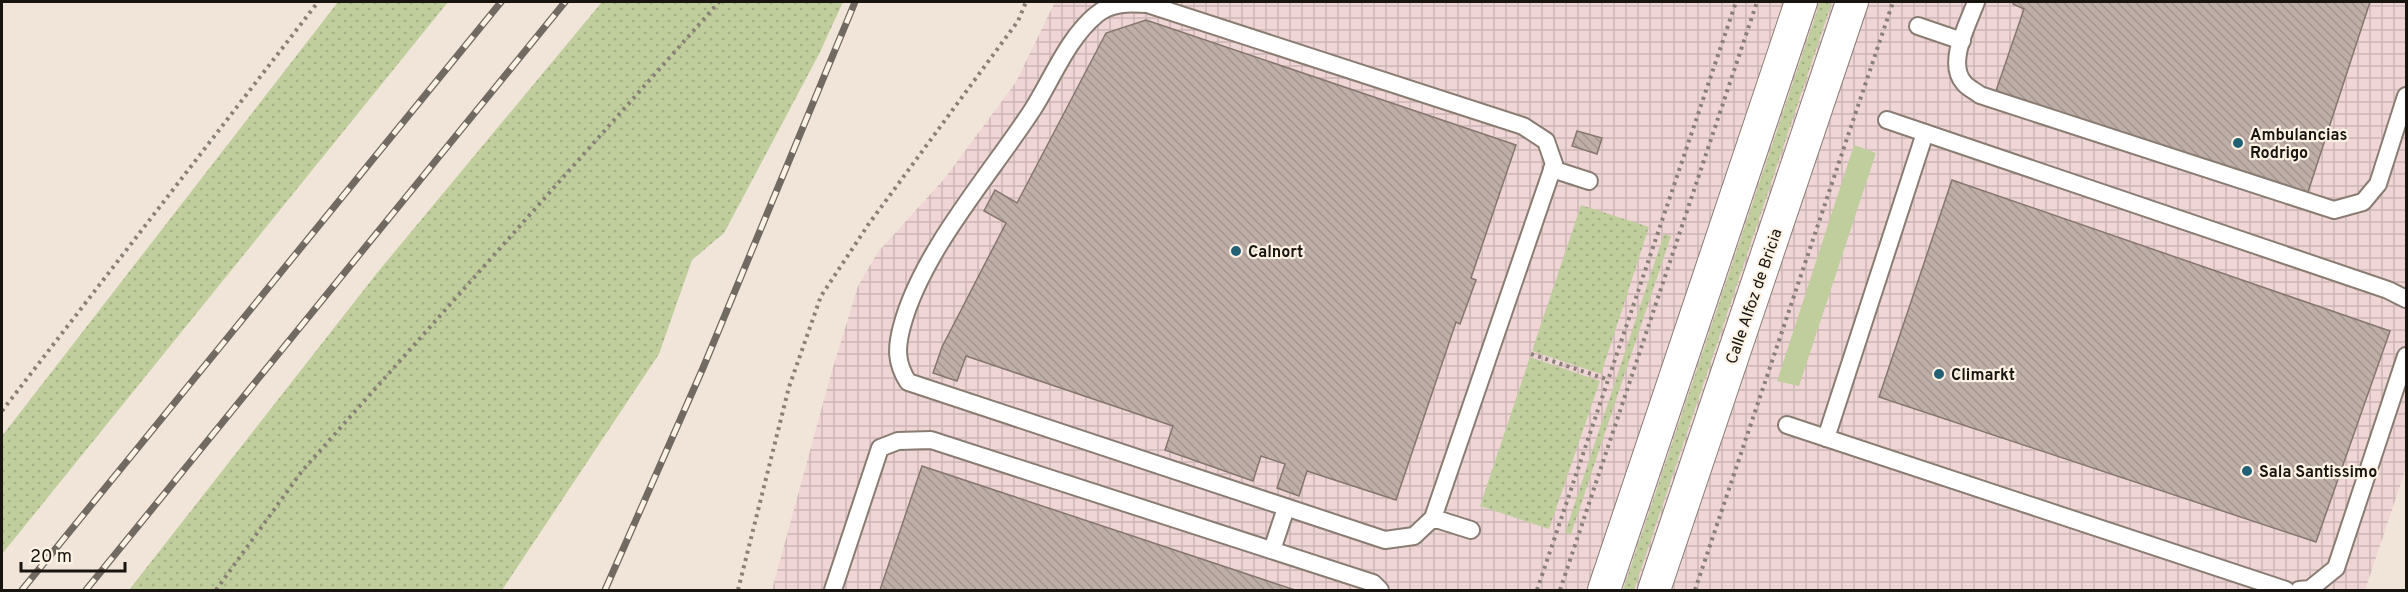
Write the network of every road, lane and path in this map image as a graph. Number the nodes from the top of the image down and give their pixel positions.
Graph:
1 (318, 2) edge
2 (719, 2) edge
3 (1026, 2) edge
4 (1736, 2) edge
5 (1757, 2) edge
6 (1801, 2) edge
7 (1852, 2) edge
8 (1893, 2) edge
9 (1976, 2) edge
10 (1918, 26) dead end
11 (1962, 41) junction
12 (2406, 96) edge
13 (1887, 120) dead end
14 (1925, 133) junction
15 (1552, 169) junction
16 (1589, 181) dead end
17 (2406, 299) edge
18 (1532, 354) dead end
19 (2406, 356) edge
20 (1609, 380) junction
21 (2, 411) edge
22 (1787, 425) dead end
23 (1826, 438) junction
24 (1286, 508) junction
25 (1433, 518) junction
26 (1471, 530) dead end
27 (1272, 550) junction
28 (216, 591) edge
29 (738, 591) edge
30 (833, 591) edge
31 (1380, 591) edge
32 (1537, 591) edge
33 (1560, 591) edge
34 (1604, 591) edge
35 (1654, 591) edge
36 (1695, 591) edge
37 (2286, 591) edge
38 (2299, 591) edge

1 - 21 path
2 - 28 path
3 - 29 path
4 - 20 path
5 - 33 path
6 - 34 street
7 - 35 street, Calle Alfoz de Bricia
8 - 36 path
9 - 11 lane
10 - 11 lane
11 - 12 lane
13 - 14 lane
14 - 17 lane
14 - 23 lane
15 - 16 lane
15 - 24 lane
15 - 25 lane
18 - 20 path
19 - 38 lane
20 - 32 path
22 - 23 lane
23 - 37 lane
24 - 25 lane
24 - 27 lane
25 - 26 lane
27 - 30 lane
27 - 31 lane

